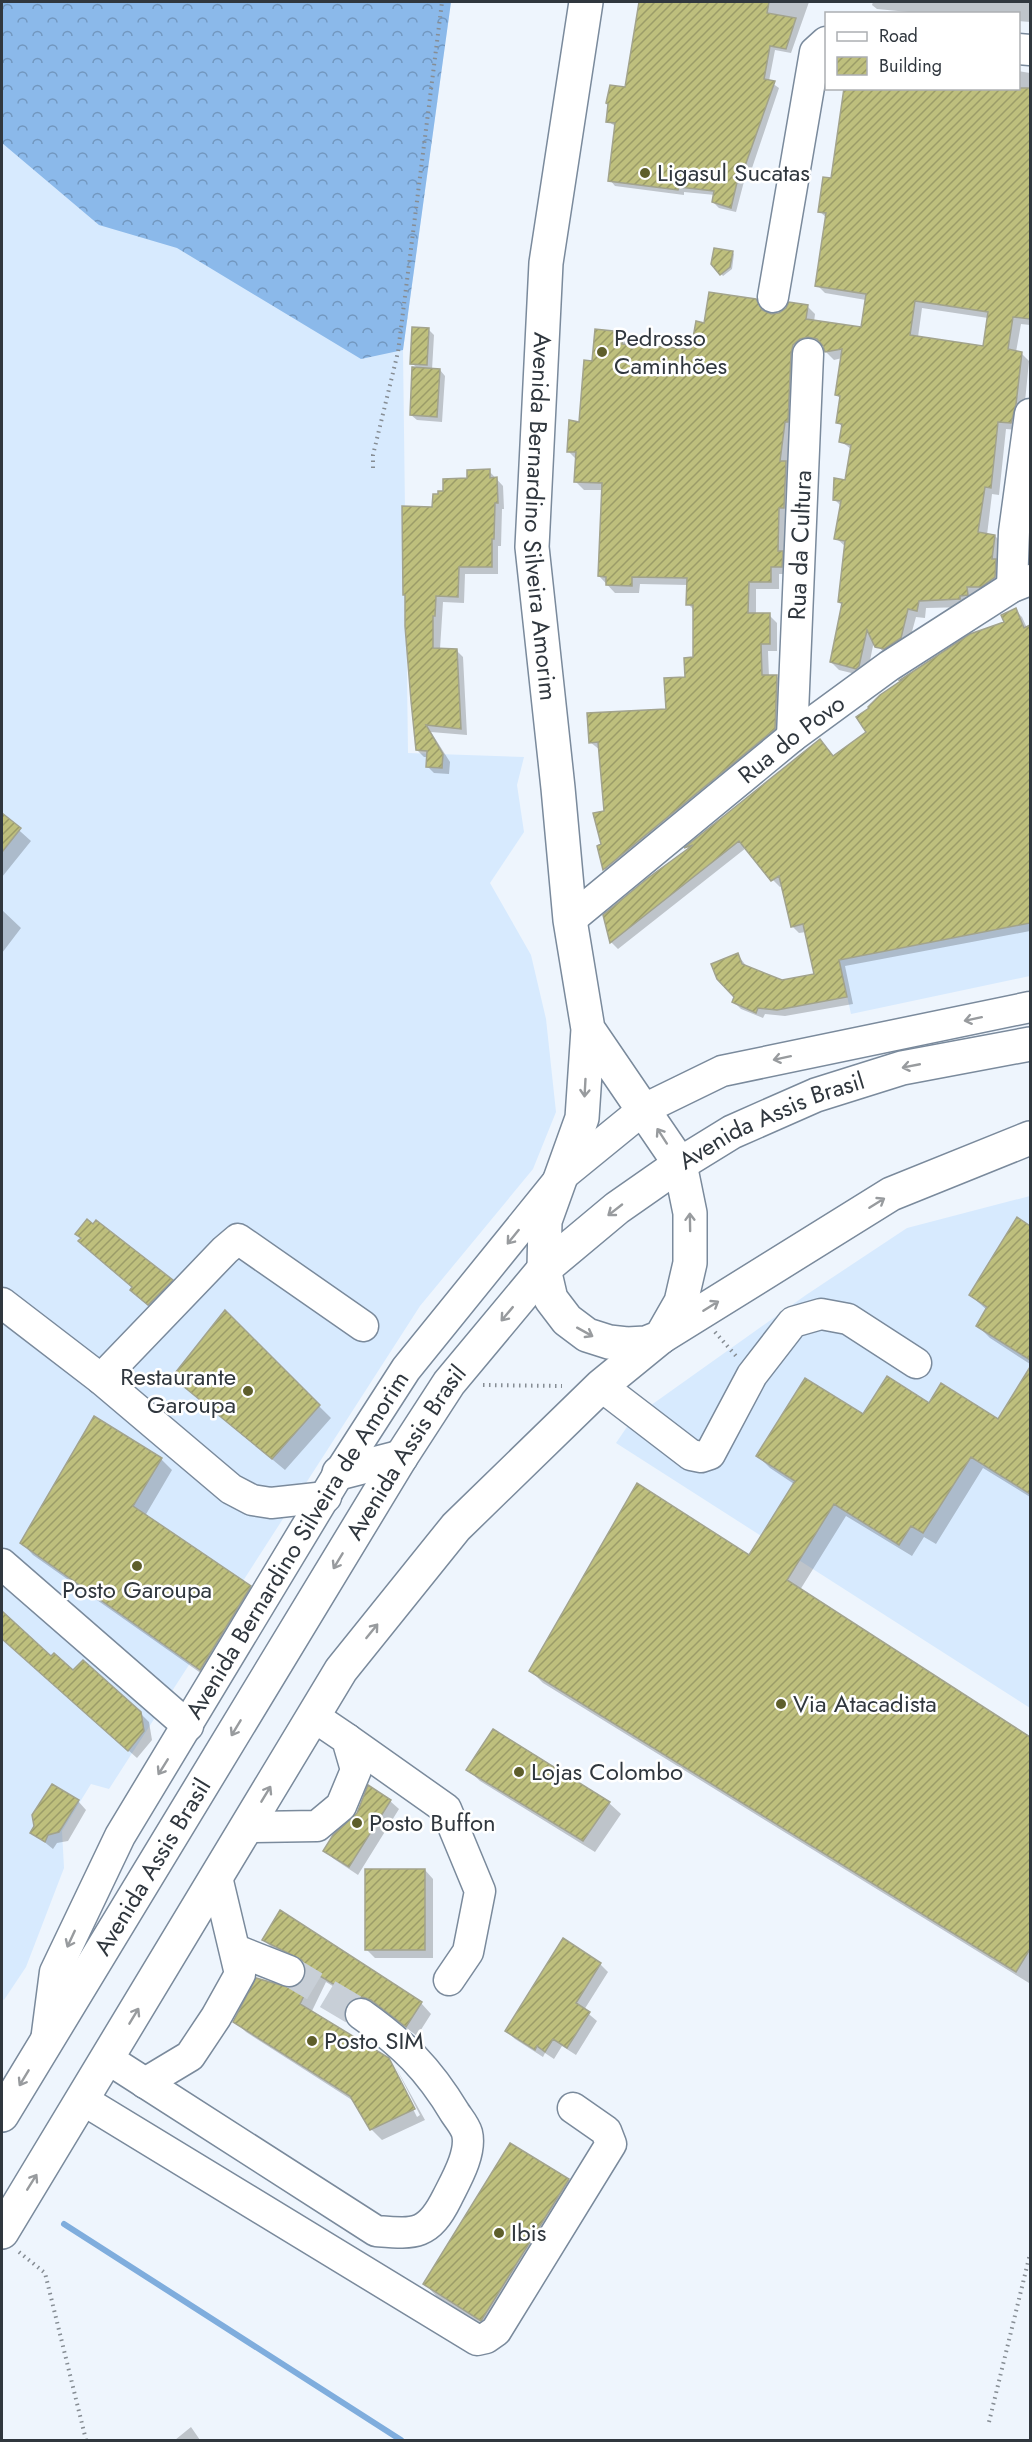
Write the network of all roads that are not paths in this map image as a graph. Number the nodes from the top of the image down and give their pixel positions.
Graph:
1 (586, 2) edge
2 (825, 43) edge
3 (773, 297) dead end
4 (808, 354) dead end
5 (1030, 414) edge
6 (1021, 584) edge
7 (792, 737) junction
8 (570, 920) junction
9 (1030, 1007) edge
10 (588, 1029) junction
11 (1030, 1044) edge
12 (644, 1109) junction
13 (1030, 1138) edge
14 (680, 1164) junction
15 (563, 1175) junction
16 (544, 1269) junction
17 (2, 1303) edge
18 (363, 1326) dead end
19 (662, 1337) junction
20 (916, 1363) dead end
21 (101, 1379) junction
22 (601, 1386) junction
23 (401, 1457) junction
24 (333, 1485) junction
25 (2, 1564) edge
26 (314, 1716) junction
27 (188, 1726) junction
28 (347, 1739) junction
29 (247, 1827) junction
30 (217, 1877) junction
31 (236, 1950) junction
32 (289, 1971) tunnel mouth
33 (449, 1980) dead end
34 (361, 2013) tunnel mouth
35 (46, 2042) junction
36 (108, 2059) junction
37 (146, 2084) junction
38 (83, 2100) junction
39 (573, 2108) dead end
40 (2, 2115) edge
41 (6, 2239) edge

1 - 8 main road, Avenida Bernardino Silveira Amorim
2 - 3 street
4 - 7 street, Rua da Cultura
5 - 6 street
6 - 7 street, Rua do Povo
7 - 8 street, Rua do Povo
8 - 10 main road, Avenida Bernardino Silveira Amorim
9 -> 12 street, Avenida Bernardino Silveira de Amorim
10 - 12 main road, Avenida Bernardino Silveira Amorim
10 -> 15 main road, Avenida Bernardino Silveira Amorim
11 -> 14 main road, Avenida Assis Brasil
14 -> 12 main road, Avenida Bernardino Silveira Amorim
12 - 15 street, Avenida Bernardino Silveira de Amorim
19 -> 13 main road
14 -> 16 main road, Avenida Assis Brasil
19 -> 14 main road, Avenida Bernardino Silveira Amorim
15 - 16 main road, Avenida Bernardino Silveira Amorim
15 -> 24 street, Avenida Bernardino Silveira de Amorim
16 -> 19 main road, Avenida Bernardino Silveira Amorim
16 -> 23 main road, Avenida Assis Brasil
17 - 21 street
18 - 21 street
19 - 22 main road
20 - 22 street
21 - 24 street
26 -> 22 main road
23 - 24 main road
23 -> 35 main road, Avenida Assis Brasil
24 - 27 street, Avenida Bernardino Silveira de Amorim
25 - 27 street
26 - 28 street
29 -> 26 main road
27 -> 35 street, Avenida Bernardino Silveira de Amorim
28 - 29 street
28 - 33 street
29 - 30 main road
30 - 31 street
36 -> 30 main road
31 - 32 street
31 - 37 street
34 - 37 street
35 -> 40 main road, Avenida Assis Brasil
36 - 37 street
36 - 38 main road
38 - 39 street
41 -> 38 main road

